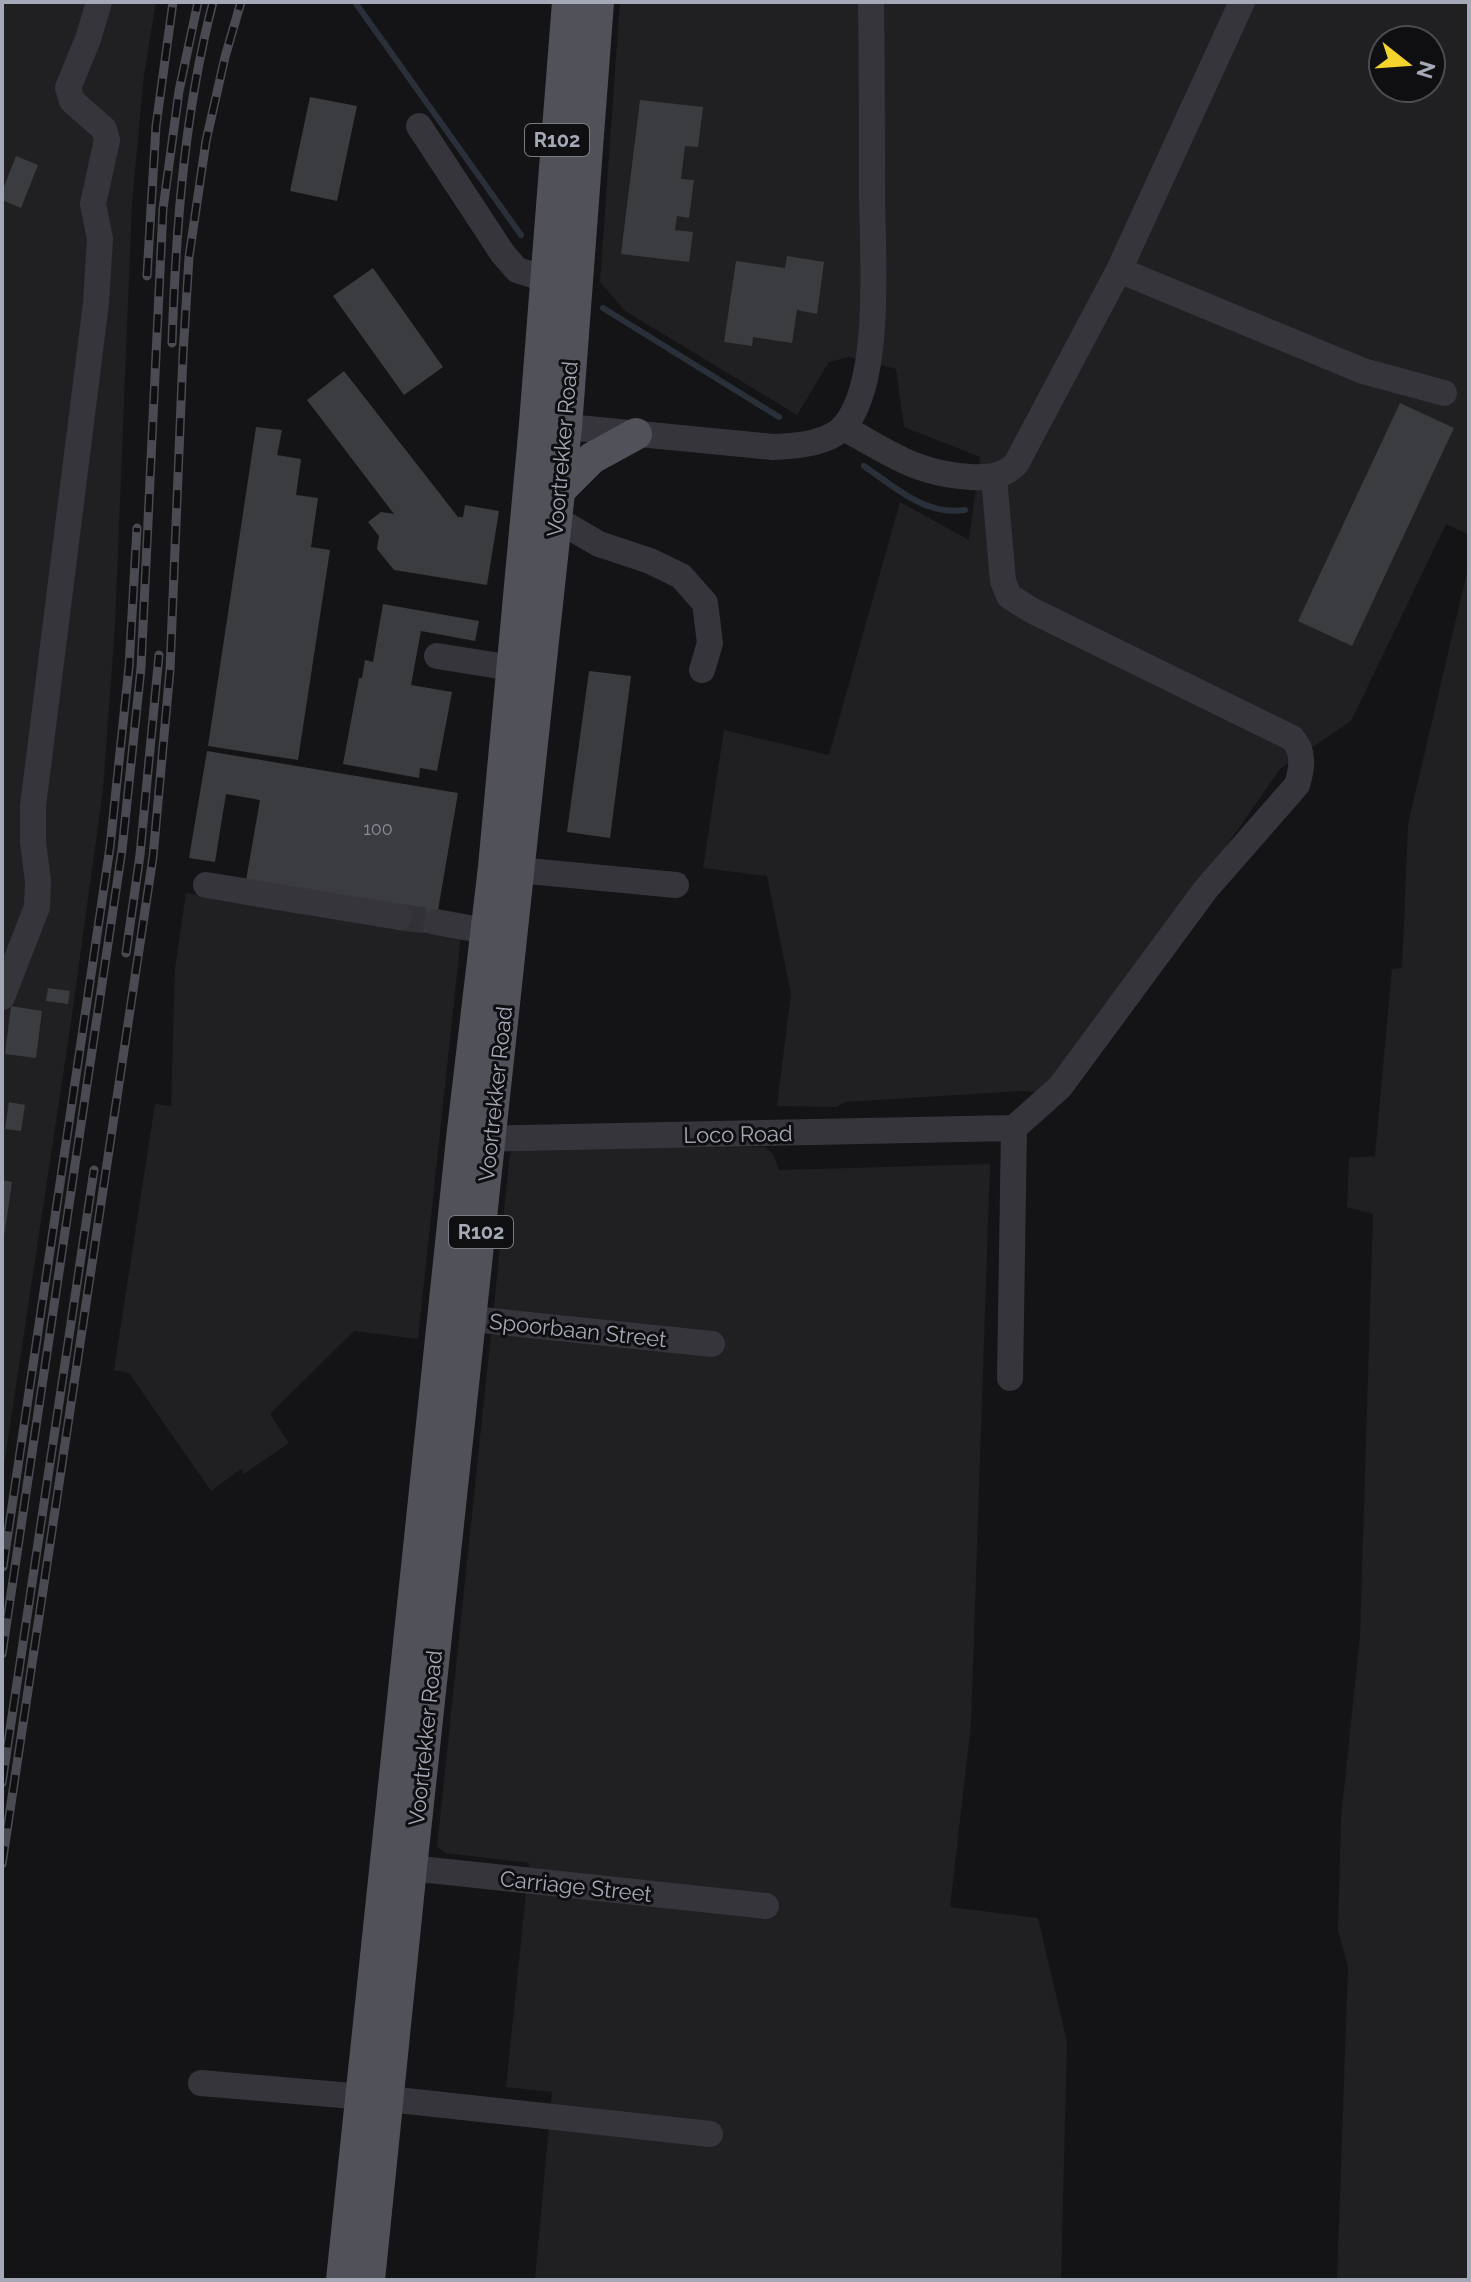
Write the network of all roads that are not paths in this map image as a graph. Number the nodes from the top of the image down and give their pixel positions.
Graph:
1 (99, 2) edge
2 (568, 2) edge
3 (598, 2) edge
4 (871, 2) edge
5 (1242, 2) edge
6 (419, 126) dead end
7 (1119, 270) junction
8 (561, 280) junction
9 (1444, 393) dead end
10 (550, 426) junction
11 (844, 428) junction
12 (636, 434) junction
13 (994, 477) junction
14 (558, 505) junction
15 (437, 656) dead end
16 (526, 670) junction
17 (702, 670) dead end
18 (506, 869) junction
19 (206, 885) dead end
20 (676, 885) dead end
21 (399, 917) tunnel mouth
22 (436, 922) tunnel mouth
23 (486, 931) junction
24 (2, 997) edge
25 (1014, 1128) junction
26 (476, 1139) junction
27 (458, 1318) junction
28 (712, 1344) dead end
29 (1010, 1378) dead end
30 (398, 1866) junction
31 (766, 1906) dead end
32 (201, 2083) dead end
33 (375, 2098) junction
34 (710, 2134) dead end
35 (342, 2280) edge
36 (369, 2280) edge

1 - 24 lane
2 - 8 main road, Voortrekker Road / R102
3 - 8 main road, Voortrekker Road / R102
4 - 11 lane
5 - 7 lane
6 - 8 lane
7 - 9 lane
7 - 13 lane
8 - 10 main road, Voortrekker Road / R102
10 - 12 lane
10 - 14 main road, Voortrekker Road / R102
10 - 16 main road, Voortrekker Road / R102
11 - 12 lane
11 - 13 lane
12 - 14 main road
13 - 25 lane
14 - 16 main road, Voortrekker Road / R102
14 - 17 lane
15 - 16 lane
16 - 18 main road, Voortrekker Road / R102
18 - 20 lane
18 - 23 main road, Voortrekker Road / R102
18 - 26 main road, Voortrekker Road / R102
19 - 21 lane
22 - 23 lane
23 - 26 main road, Voortrekker Road / R102
25 - 26 lane, Loco Road
25 - 29 lane
26 - 27 main road, Voortrekker Road / R102
27 - 28 lane, Spoorbaan Street
27 - 30 main road, Voortrekker Road / R102
30 - 31 lane, Carriage Street
30 - 33 main road, Voortrekker Road / R102
32 - 33 lane
33 - 34 lane
33 - 35 main road, Voortrekker Road / R102
33 - 36 main road, Voortrekker Road / R102

